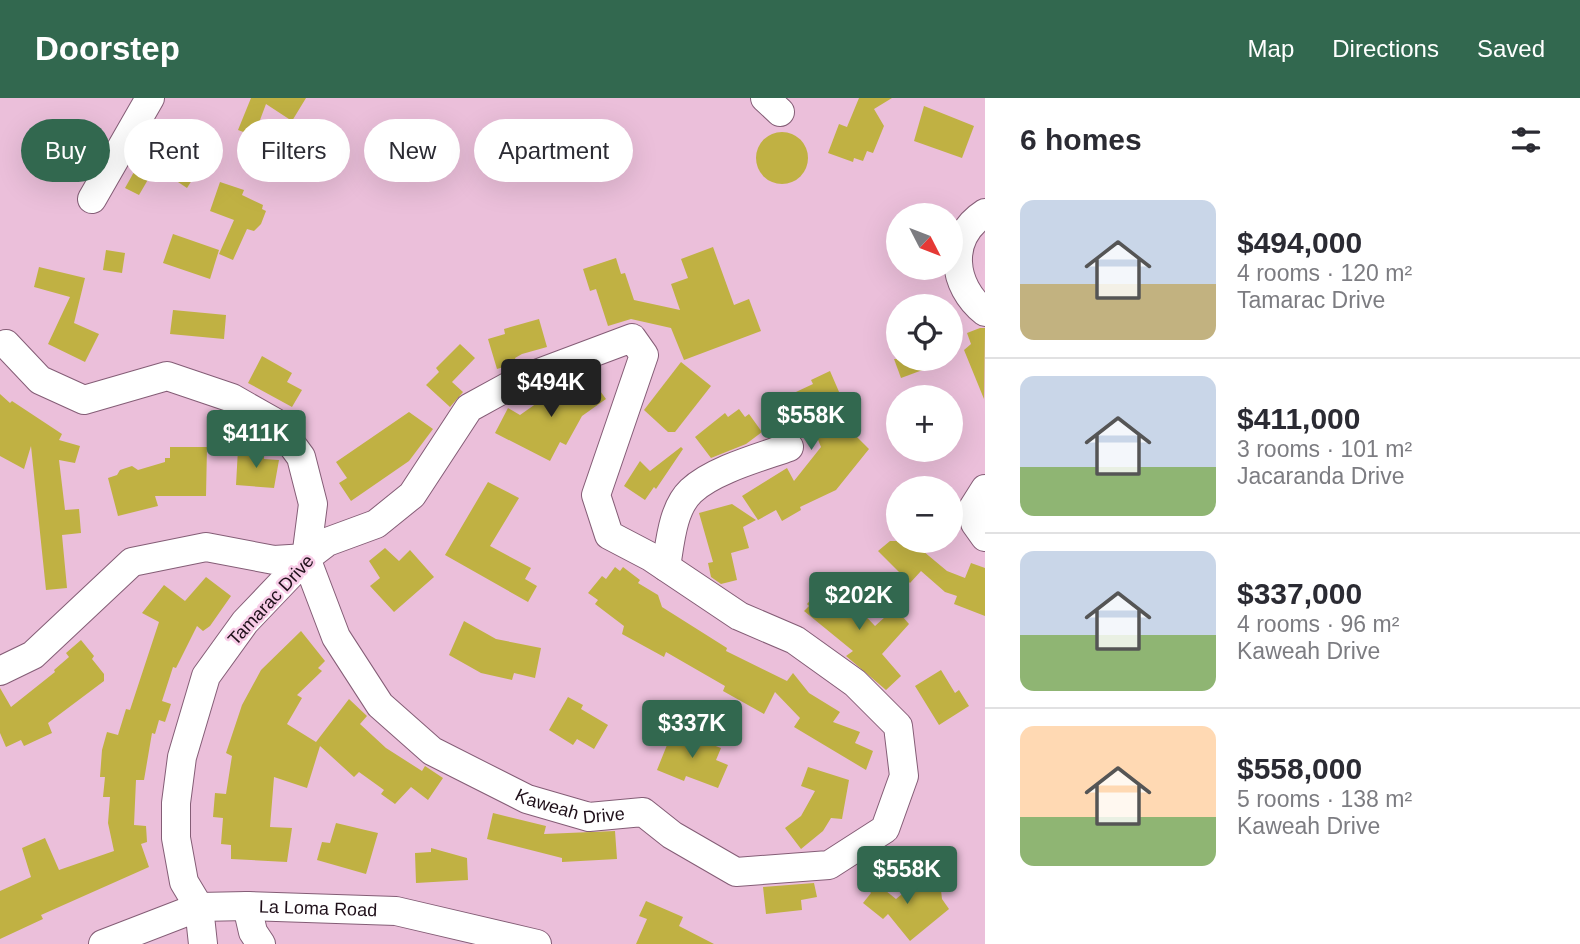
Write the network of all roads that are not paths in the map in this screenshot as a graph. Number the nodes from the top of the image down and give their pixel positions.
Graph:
1 (150, 98) edge
2 (92, 199) dead end
3 (985, 213) edge
4 (985, 312) edge
5 (632, 338) joint
6 (6, 344) dead end
7 (789, 447) dead end
8 (985, 489) edge
9 (985, 537) edge
10 (306, 558) junction
11 (666, 567) junction
12 (0, 671) edge
13 (247, 906) junction
14 (199, 907) junction
15 (103, 944) edge
16 (203, 944) edge
17 (261, 944) edge
18 (537, 944) edge

1 - 2 street
3 - 4 street
5 - 10 street, Tamarac Drive
5 - 11 street, Kaweah Drive
6 - 10 street
7 - 11 street
8 - 9 street
10 - 11 street, Kaweah Drive
10 - 12 street
10 - 14 street, Tamarac Drive
13 - 14 street, La Loma Road
13 - 17 street
13 - 18 street, La Loma Road
14 - 15 street, La Loma Road
14 - 16 street, Tamarac Drive

